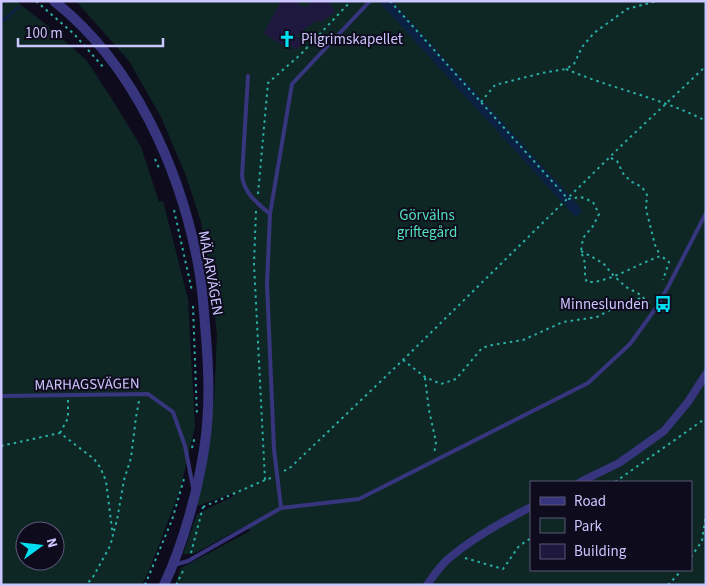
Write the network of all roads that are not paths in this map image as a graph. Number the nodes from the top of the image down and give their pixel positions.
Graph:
1 (54, 1) edge
2 (370, 1) edge
3 (248, 76) dead end
4 (706, 213) edge
5 (270, 214) junction
6 (706, 374) edge
7 (1, 396) edge
8 (582, 481) edge
9 (194, 494) junction
10 (280, 508) junction
11 (530, 508) edge
12 (174, 565) junction
13 (164, 585) edge
14 (427, 585) edge

1 - 9 street, MÄLARVÄGEN
2 - 5 lane
3 - 5 lane
4 - 10 lane
5 - 10 lane
6 - 8 street
7 - 9 lane, MARHAGSVÄGEN
9 - 12 street, MÄLARVÄGEN
10 - 12 lane
11 - 14 street
12 - 13 street, MÄLARVÄGEN

